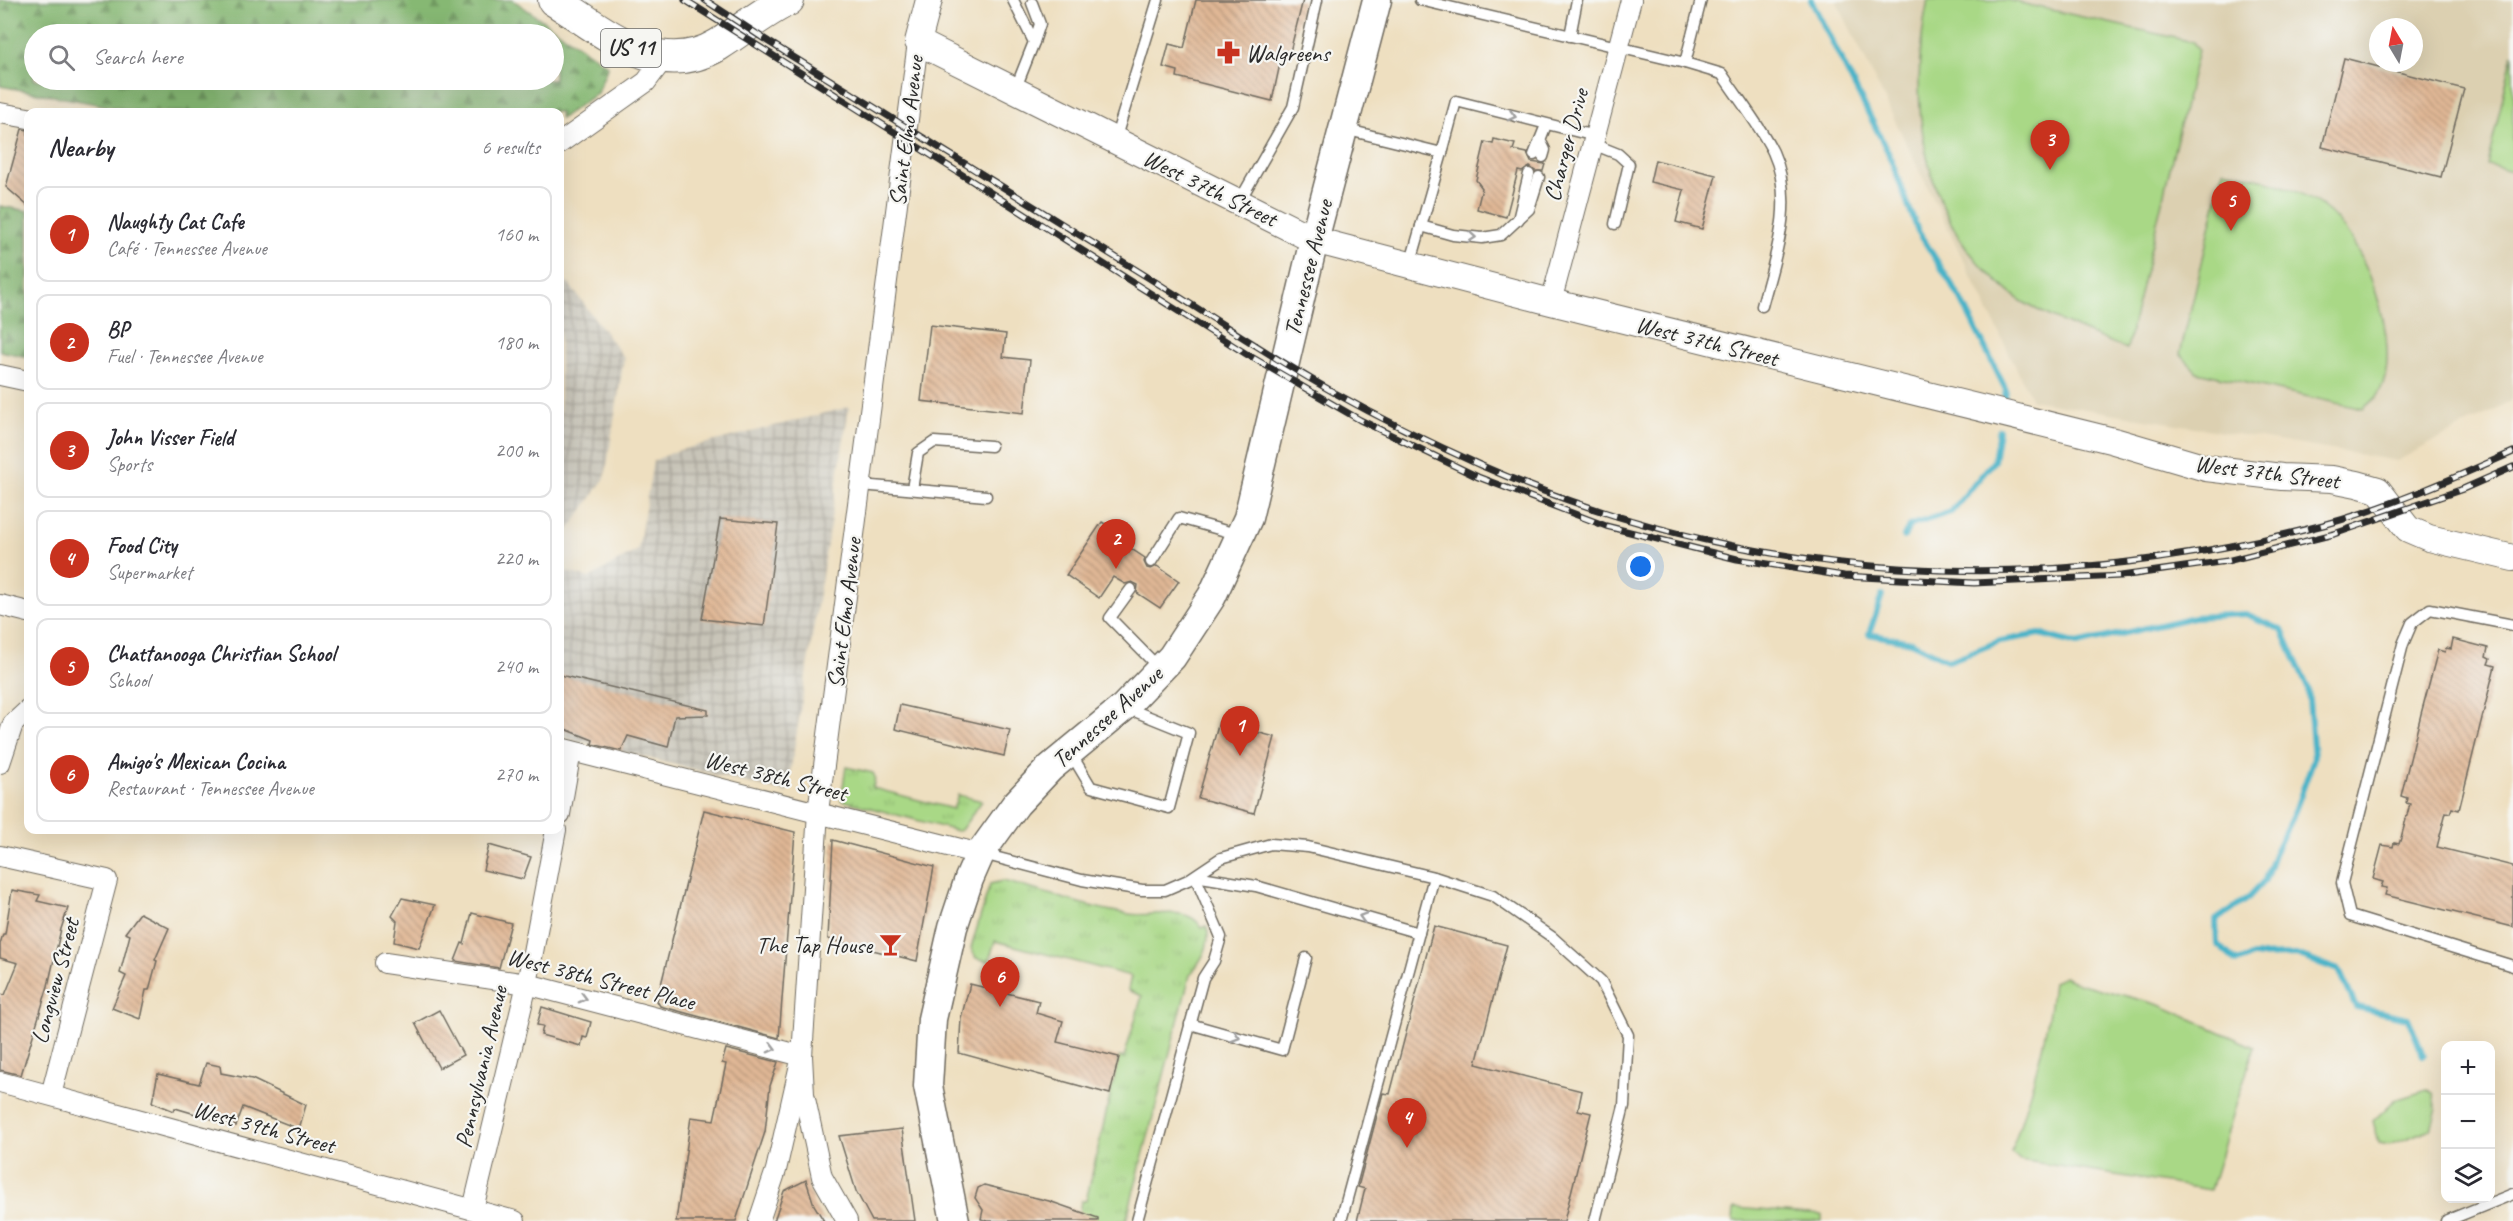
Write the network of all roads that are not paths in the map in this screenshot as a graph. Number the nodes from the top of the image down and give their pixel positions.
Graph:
1 (555, 0) edge
2 (788, 0) edge
3 (929, 0) edge
4 (1013, 0) edge
5 (1158, 0) edge
6 (1317, 0) edge
7 (1377, 0) edge
8 (1420, 0) edge
9 (1577, 0) edge
10 (1631, 0) edge
11 (1701, 0) edge
12 (1032, 3) dead end
13 (1448, 3) edge
14 (1570, 36) junction
15 (918, 42) junction
16 (1034, 42) junction
17 (1618, 48) junction
18 (664, 58) junction
19 (1685, 63) junction
20 (1015, 91) junction
21 (0, 113) edge
22 (24, 117) edge
23 (1546, 125) junction
24 (1343, 129) junction
25 (564, 140) edge
26 (1115, 140) junction
27 (1594, 140) junction
28 (1442, 153) junction
29 (1539, 156) dead end
30 (1534, 175) dead end
31 (1239, 202) junction
32 (1615, 224) dead end
33 (1421, 226) junction
34 (1314, 240) junction
35 (1410, 265) junction
36 (1551, 302) junction
37 (1762, 306) dead end
38 (0, 375) edge
39 (24, 380) edge
40 (991, 446) dead end
41 (861, 485) junction
42 (912, 489) junction
43 (986, 496) dead end
44 (1240, 535) junction
45 (2513, 558) edge
46 (1151, 562) dead end
47 (1131, 589) dead end
48 (0, 605) edge
49 (24, 611) edge
50 (2513, 625) edge
51 (1160, 670) junction
52 (1124, 707) junction
53 (24, 714) edge
54 (566, 750) edge
55 (1069, 752) junction
56 (0, 763) edge
57 (564, 771) edge
58 (818, 812) junction
59 (555, 834) edge
60 (980, 854) junction
61 (0, 856) edge
62 (1194, 876) junction
63 (1434, 877) junction
64 (1419, 933) junction
65 (1306, 958) dead end
66 (385, 963) dead end
67 (2513, 966) edge
68 (527, 984) junction
69 (1190, 1024) junction
70 (802, 1056) junction
71 (0, 1082) edge
72 (51, 1095) junction
73 (2513, 1194) edge
74 (473, 1209) junction
75 (515, 1221) edge
76 (759, 1221) edge
77 (847, 1221) edge
78 (954, 1221) edge
79 (1137, 1221) edge
80 (1341, 1221) edge
81 (1595, 1221) edge
82 (2446, 1221) edge

1 - 18 main road, US 11
2 - 18 main road, US 11
3 - 15 street, Saint Elmo Avenue
4 - 16 lane
5 - 26 lane
6 - 31 lane
7 - 24 main road, Tennessee Avenue
8 - 13 lane
9 - 14 lane
10 - 17 street, Charger Drive
11 - 19 lane
12 - 16 lane
13 - 14 lane
14 - 17 lane
15 - 20 street, West 37th Street
15 - 41 street, Saint Elmo Avenue
16 - 20 lane
17 - 19 lane
17 - 27 street, Charger Drive
18 - 25 street
19 - 37 lane
20 - 26 street, West 37th Street
21 - 22 street
23 - 27 lane
28 -> 23 lane
23 - 29 lane
24 - 28 lane
24 - 34 main road, Tennessee Avenue
26 - 31 street, West 37th Street
27 - 32 lane
27 - 36 street, Charger Drive
28 - 33 lane
33 -> 30 lane
31 - 34 street, West 37th Street
33 - 35 lane
34 - 35 street, West 37th Street
34 - 44 main road, Tennessee Avenue
35 - 36 street, West 37th Street
36 - 45 street, West 37th Street
38 - 39 street
40 - 42 lane
41 - 42 lane
41 - 58 street, Saint Elmo Avenue
42 - 43 lane
44 - 46 lane
44 - 51 main road, Tennessee Avenue
47 - 51 lane
48 - 49 street
50 - 67 lane
51 - 52 main road, Tennessee Avenue
52 - 55 main road, Tennessee Avenue
52 - 55 lane
53 - 56 street
54 - 57 street
54 - 58 street, West 38th Street
55 - 60 main road, Tennessee Avenue
58 - 60 street, West 38th Street
58 - 70 street, Saint Elmo Avenue
59 - 68 street, Pennsylvania Avenue
60 - 62 lane
60 - 78 main road, Tennessee Avenue
61 - 72 street, Longview Street
62 - 63 lane
64 -> 62 lane
62 - 69 lane
63 - 64 lane
63 - 81 lane
64 - 80 lane
69 -> 65 lane
66 - 68 street, West 38th Street Place
68 -> 70 street, West 38th Street Place
68 - 74 street, Pennsylvania Avenue
69 - 79 lane
70 - 76 street
70 - 77 street, Saint Elmo Avenue
71 - 72 street, West 39th Street
72 - 74 street, West 39th Street
73 - 82 lane
74 - 75 street, West 39th Street

